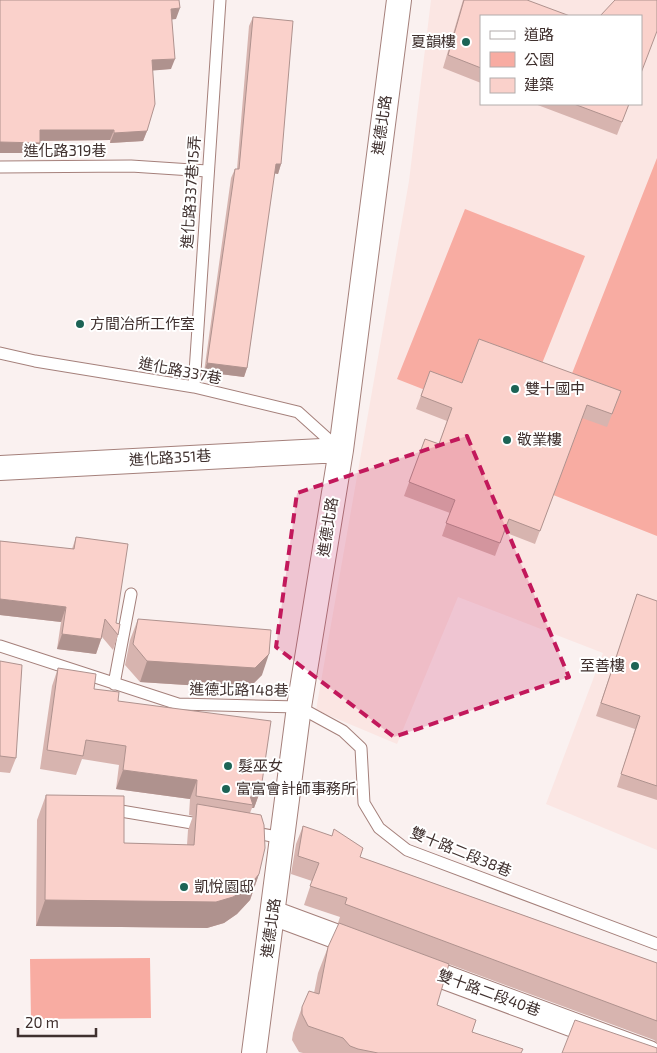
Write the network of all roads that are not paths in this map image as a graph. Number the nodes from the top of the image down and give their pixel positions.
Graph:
1 (220, 0) edge
2 (399, 0) edge
3 (0, 167) edge
4 (207, 171) junction
5 (0, 353) edge
6 (194, 387) junction
7 (341, 450) junction
8 (0, 468) edge
9 (131, 594) dead end
10 (0, 646) edge
11 (114, 684) junction
12 (299, 707) junction
13 (101, 808) edge
14 (216, 827) edge
15 (235, 830) edge
16 (283, 838) junction
17 (273, 913) junction
18 (657, 944) edge
19 (254, 1053) edge
20 (648, 1053) edge

1 - 4 lane, 進化路337巷15弄
2 - 7 street, 進德北路
3 - 4 lane, 進化路319巷
4 - 6 lane, 進化路337巷15弄
5 - 6 lane, 進化路337巷
6 - 7 lane, 進化路337巷
7 - 8 street, 進化路351巷
7 - 12 street, 進德北路
9 - 11 lane
10 - 11 lane, 進德北路148巷
11 - 12 lane, 進德北路148巷
12 - 16 street, 進德北路
12 - 18 lane, 雙十路二段38巷
13 - 14 lane
15 - 16 lane
16 - 17 street, 進德北路
17 - 19 street, 進德北路
17 - 20 street, 雙十路二段40巷

